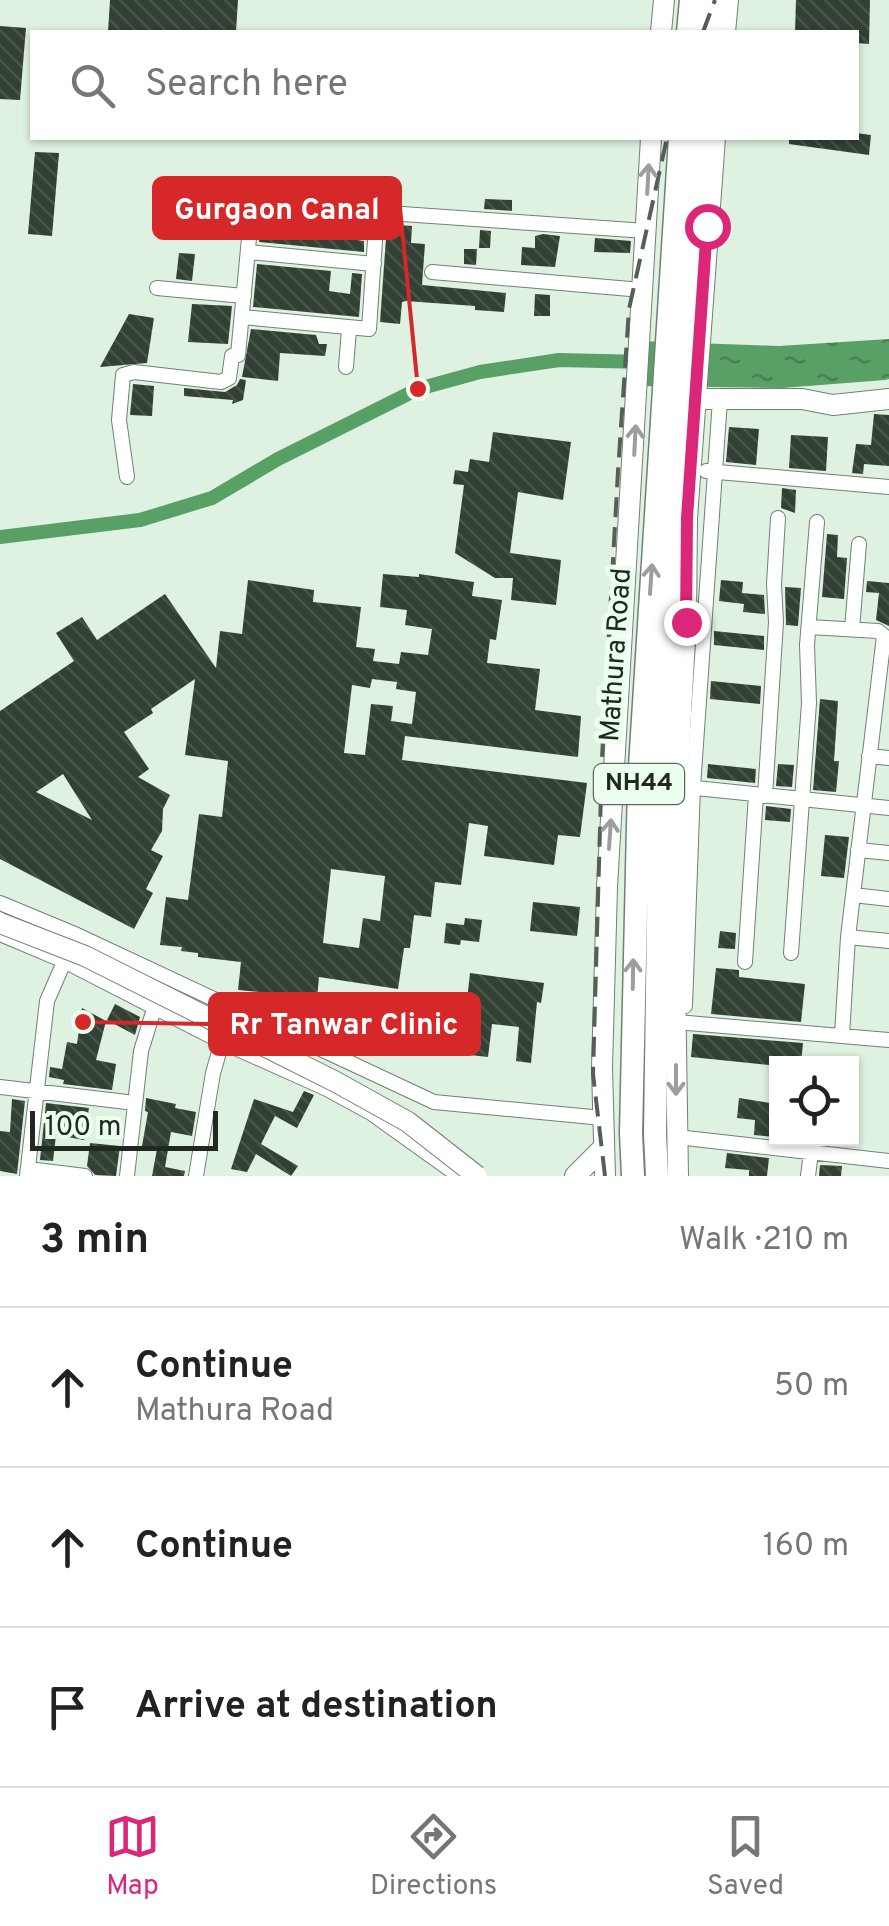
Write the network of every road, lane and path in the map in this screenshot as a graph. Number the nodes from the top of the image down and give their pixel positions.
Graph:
1 (664, 0) edge
2 (691, 0) edge
3 (712, 0) edge
4 (728, 0) edge
5 (661, 30) edge
6 (688, 30) edge
7 (708, 30) edge
8 (725, 30) edge
9 (651, 140) edge
10 (680, 140) edge
11 (698, 140) edge
12 (716, 140) edge
13 (377, 211) junction
14 (646, 231) junction
15 (248, 252) junction
16 (374, 264) junction
17 (432, 272) dead end
18 (157, 288) dead end
19 (642, 290) junction
20 (244, 296) junction
21 (242, 318) junction
22 (350, 329) junction
23 (683, 334) junction
24 (346, 368) dead end
25 (889, 385) edge
26 (684, 393) junction
27 (802, 399) junction
28 (889, 399) edge
29 (720, 400) junction
30 (690, 470) junction
31 (714, 471) junction
32 (127, 476) dead end
33 (889, 487) edge
34 (778, 518) dead end
35 (817, 522) dead end
36 (859, 544) dead end
37 (809, 627) junction
38 (852, 629) junction
39 (884, 674) edge
40 (882, 714) edge
41 (869, 756) junction
42 (889, 758) edge
43 (685, 786) junction
44 (760, 795) junction
45 (802, 799) junction
46 (863, 805) junction
47 (889, 808) edge
48 (858, 850) junction
49 (889, 853) edge
50 (853, 895) junction
51 (889, 899) edge
52 (0, 903) edge
53 (0, 922) edge
54 (0, 934) edge
55 (77, 935) junction
56 (848, 937) junction
57 (889, 941) edge
58 (791, 953) dead end
59 (64, 960) junction
60 (745, 962) dead end
61 (156, 1006) junction
62 (680, 1022) junction
63 (842, 1035) junction
64 (889, 1040) edge
65 (222, 1042) junction
66 (0, 1087) edge
67 (38, 1092) junction
68 (135, 1103) junction
69 (602, 1118) junction
70 (676, 1137) junction
71 (604, 1147) junction
72 (811, 1152) junction
73 (889, 1160) edge
74 (28, 1172) edge
75 (85, 1176) edge
76 (127, 1176) edge
77 (196, 1176) edge
78 (460, 1176) edge
79 (477, 1176) edge
80 (576, 1176) edge
81 (605, 1176) edge
82 (633, 1176) edge
83 (657, 1176) edge
84 (678, 1176) edge
85 (808, 1176) edge

1 - 5 main road
2 - 6 highway
3 - 7 highway
4 - 8 main road
14 -> 9 main road
10 - 23 highway, Mathura Road / NH44
11 - 23 highway, Mathura Road / NH44
12 - 23 main road, Mathura Road
13 - 14 street
13 - 15 street
13 - 16 street
14 - 19 main road
15 - 16 street
15 - 20 street
16 - 22 street
17 - 19 street
18 - 20 street
69 -> 19 main road
20 - 21 street
21 - 22 street
21 - 32 street
22 - 24 street
23 - 26 highway, Mathura Road / NH44
23 - 26 main road
25 - 27 main road
26 - 29 main road
26 - 30 main road
82 -> 26 highway, Mathura Road / NH44
26 - 83 highway, Mathura Road / NH44
27 - 28 main road
27 - 29 main road
29 - 31 street
30 - 31 street
30 - 43 main road
31 - 33 street
31 - 43 street
34 - 44 street
35 - 37 street
36 - 38 street
37 - 38 street
37 - 45 street
38 - 39 street
39 - 40 street
40 - 41 street
41 - 42 street
41 - 46 street
43 - 44 street
43 - 62 main road
44 - 45 street
44 - 60 street
45 - 46 street
45 - 58 street
46 - 47 street
46 - 48 street
48 - 49 street
48 - 50 street
50 - 51 street
50 - 56 street
52 - 55 street
53 - 79 main road, bridge
54 - 59 street
55 - 59 street
55 - 69 street
56 - 57 street
56 - 63 street
59 - 61 street
59 - 67 street
61 - 65 street
61 - 68 street
62 - 63 street
62 -> 70 main road
63 - 64 street
65 - 77 street
65 - 78 street
66 - 67 street
67 - 68 street
67 - 74 street
68 - 76 street
69 - 71 main road
70 - 72 street
70 - 84 main road
71 - 80 main road
71 - 81 main road
72 - 73 street
72 - 85 street
74 - 75 street

